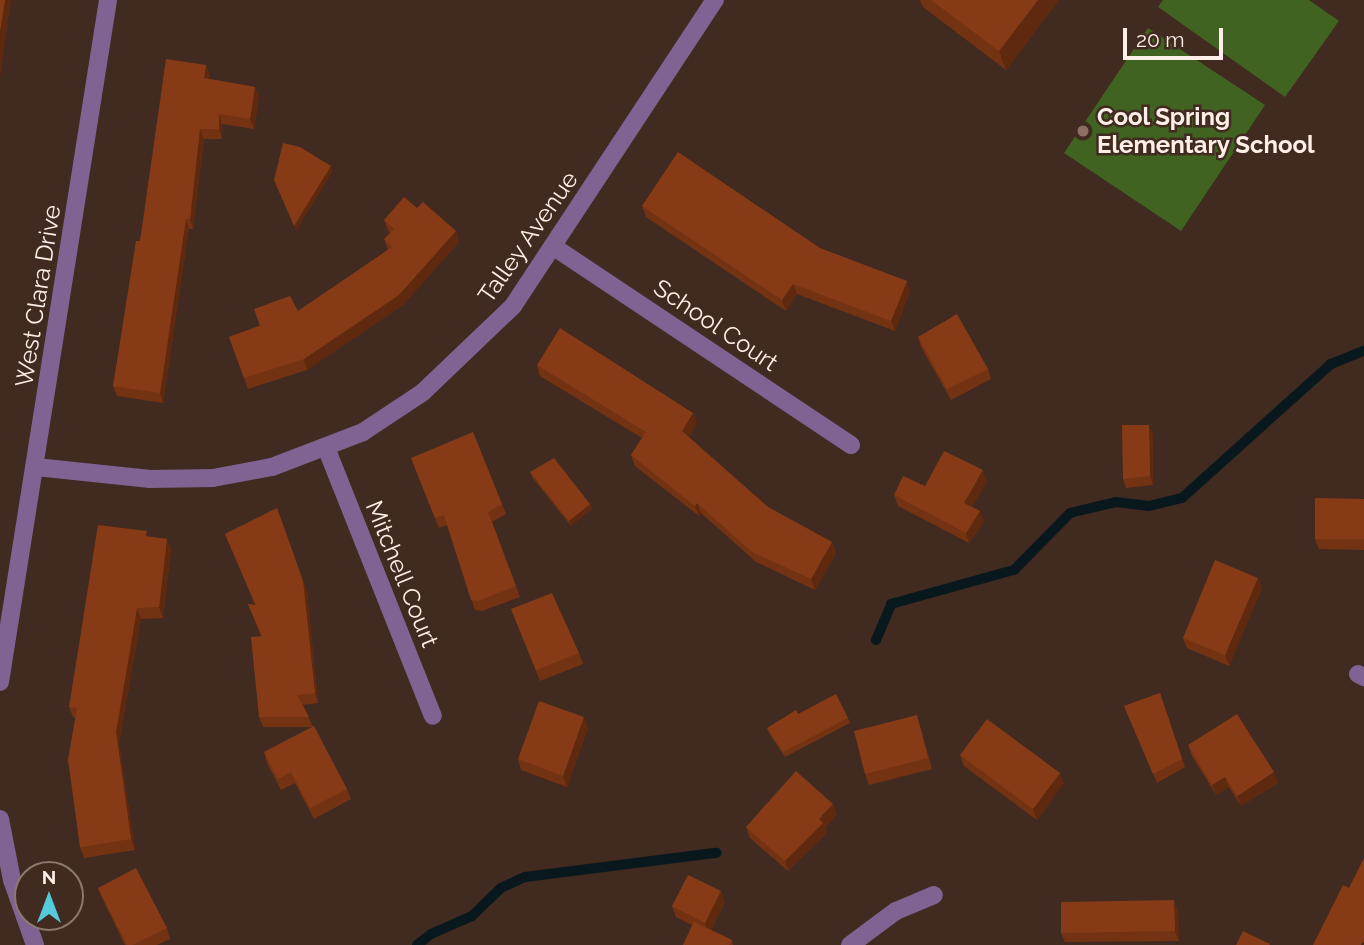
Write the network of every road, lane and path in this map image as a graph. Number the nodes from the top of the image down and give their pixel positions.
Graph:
1 (108, 0) edge
2 (715, 0) edge
3 (554, 247) junction
4 (851, 445) dead end
5 (327, 450) junction
6 (36, 467) junction
7 (0, 682) edge
8 (433, 716) dead end
9 (0, 819) edge
10 (934, 895) dead end
11 (35, 945) edge
12 (850, 945) edge

1 - 6 street, West Clara Drive
2 - 3 street, Talley Avenue
3 - 4 street, School Court
3 - 5 street, Talley Avenue
5 - 6 street, Talley Avenue
5 - 8 street, Mitchell Court
6 - 7 street, West Clara Drive
9 - 11 street
10 - 12 street

